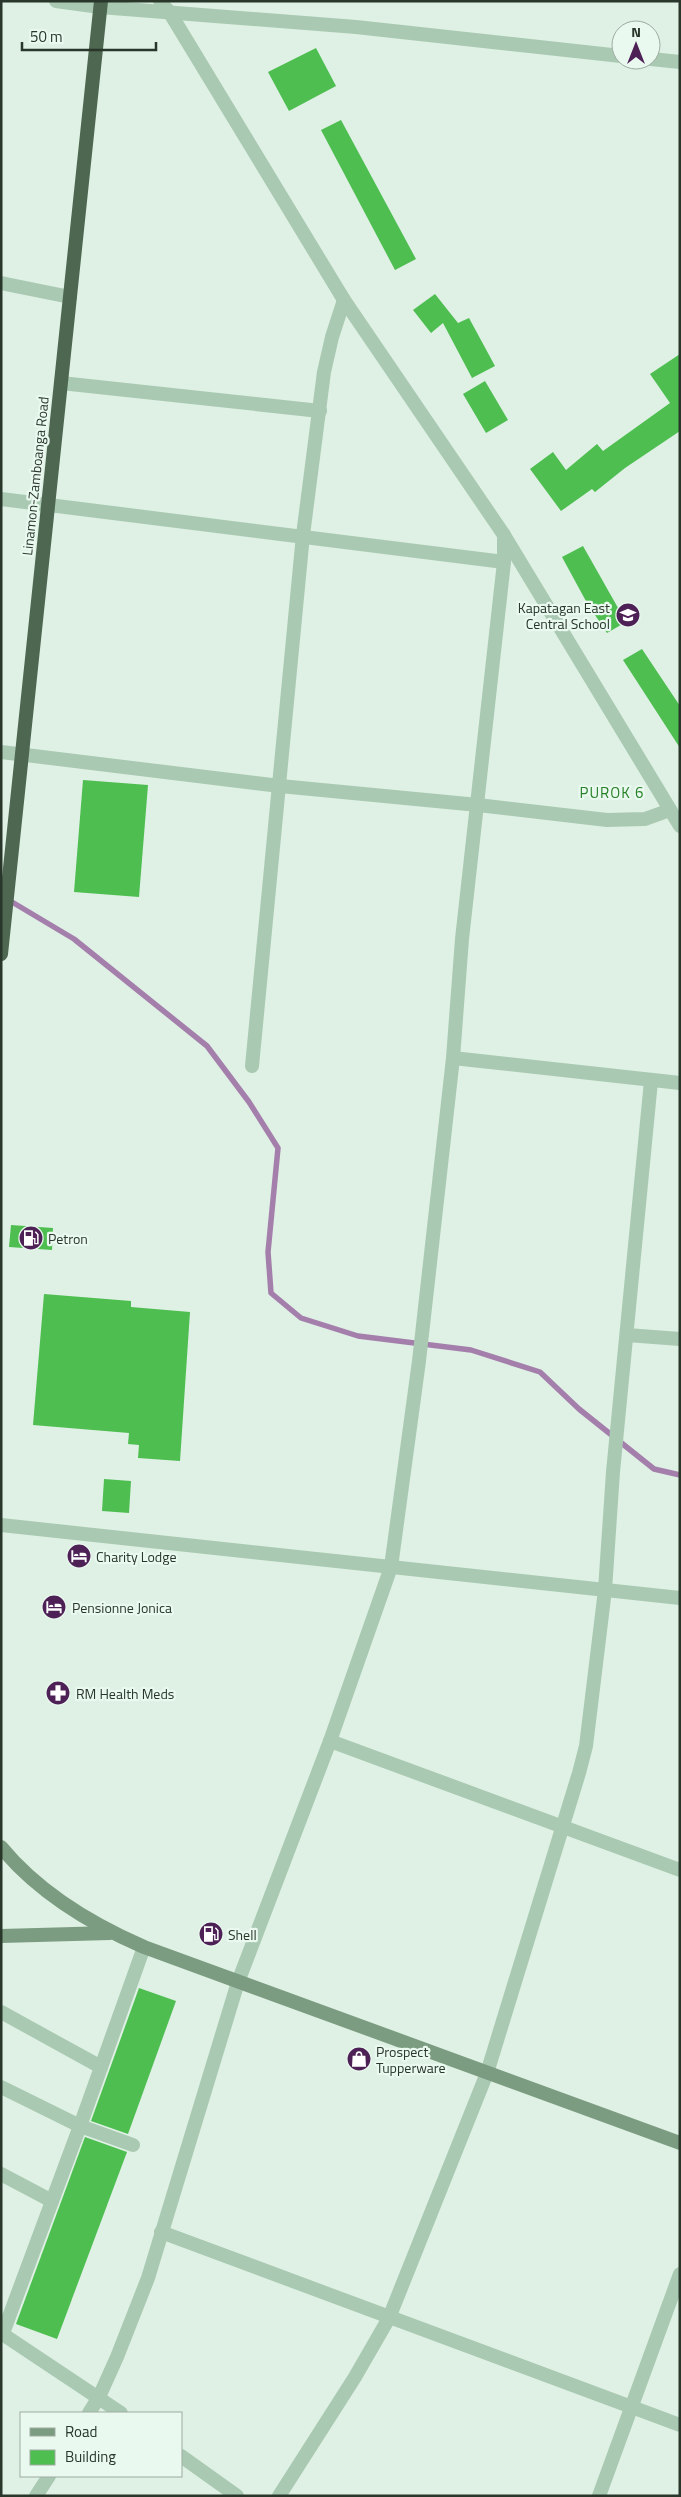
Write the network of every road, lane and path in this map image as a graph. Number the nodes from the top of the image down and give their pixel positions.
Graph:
1 (56, 1) edge
2 (160, 1) edge
3 (100, 4) edge
4 (170, 13) junction
5 (611, 55) edge
6 (661, 60) edge
7 (680, 62) edge
8 (1, 283) edge
9 (70, 298) junction
10 (344, 300) junction
11 (61, 383) junction
12 (320, 410) junction
13 (1, 499) edge
14 (49, 504) junction
15 (303, 535) junction
16 (504, 535) junction
17 (504, 562) junction
18 (1, 752) edge
19 (23, 756) junction
20 (280, 786) junction
21 (478, 805) junction
22 (670, 810) junction
23 (680, 826) edge
24 (1, 954) edge
25 (453, 1058) junction
26 (252, 1066) dead end
27 (651, 1081) junction
28 (680, 1083) edge
29 (627, 1335) junction
30 (680, 1338) edge
31 (1, 1525) edge
32 (391, 1567) junction
33 (606, 1590) junction
34 (680, 1598) edge
35 (330, 1741) junction
36 (563, 1826) junction
37 (1, 1847) edge
38 (680, 1870) edge
39 (111, 1933) junction
40 (1, 1936) edge
41 (144, 1947) junction
42 (238, 1982) junction
43 (1, 2012) edge
44 (101, 2067) junction
45 (487, 2073) junction
46 (1, 2087) edge
47 (80, 2126) junction
48 (680, 2143) edge
49 (133, 2145) dead end
50 (1, 2174) edge
51 (52, 2201) junction
52 (161, 2232) junction
53 (680, 2274) edge
54 (389, 2318) junction
55 (2, 2333) edge
56 (99, 2398) junction
57 (630, 2408) junction
58 (90, 2412) edge
59 (120, 2412) edge
60 (680, 2425) edge
61 (182, 2457) edge
62 (48, 2477) edge
63 (36, 2496) edge
64 (237, 2496) edge
65 (280, 2496) edge
66 (599, 2496) edge

1 - 3 street
2 - 4 street
3 - 4 street
3 - 9 highway, Linamon-Zamboanga Road
4 - 5 street
4 - 10 street
6 - 7 street
8 - 9 street
9 - 11 highway, Linamon-Zamboanga Road
10 - 12 street
10 - 16 street
11 - 12 street
11 - 14 highway, Linamon-Zamboanga Road
12 - 15 street
13 - 14 street
14 - 15 street
14 - 19 highway, Linamon-Zamboanga Road
15 - 17 street
15 - 20 street
16 - 17 street
16 - 22 street
17 - 21 street
18 - 19 street
19 - 20 street
19 - 24 highway, Linamon-Zamboanga Road
20 - 21 street
20 - 26 street
21 - 22 street
21 - 25 street
22 - 23 street
25 - 27 street
25 - 32 street
27 - 28 street
27 - 29 street
29 - 30 street
29 - 33 street
31 - 32 street
32 - 33 street
32 - 35 street
33 - 34 street
33 - 36 street
35 - 36 street
35 - 42 street
36 - 38 street
36 - 45 street
37 - 39 main road
39 - 40 main road
39 - 41 main road
41 - 42 main road
41 - 44 street
42 - 45 main road
42 - 52 street
43 - 44 street
44 - 47 street
45 - 48 main road
45 - 54 street
46 - 47 street
47 - 49 street
47 - 51 street
50 - 51 street
51 - 55 street
52 - 54 street
52 - 56 street
53 - 57 street
54 - 57 street
54 - 65 street
55 - 56 street
56 - 58 street
56 - 59 street
57 - 60 street
57 - 66 street
61 - 64 street
62 - 63 street

